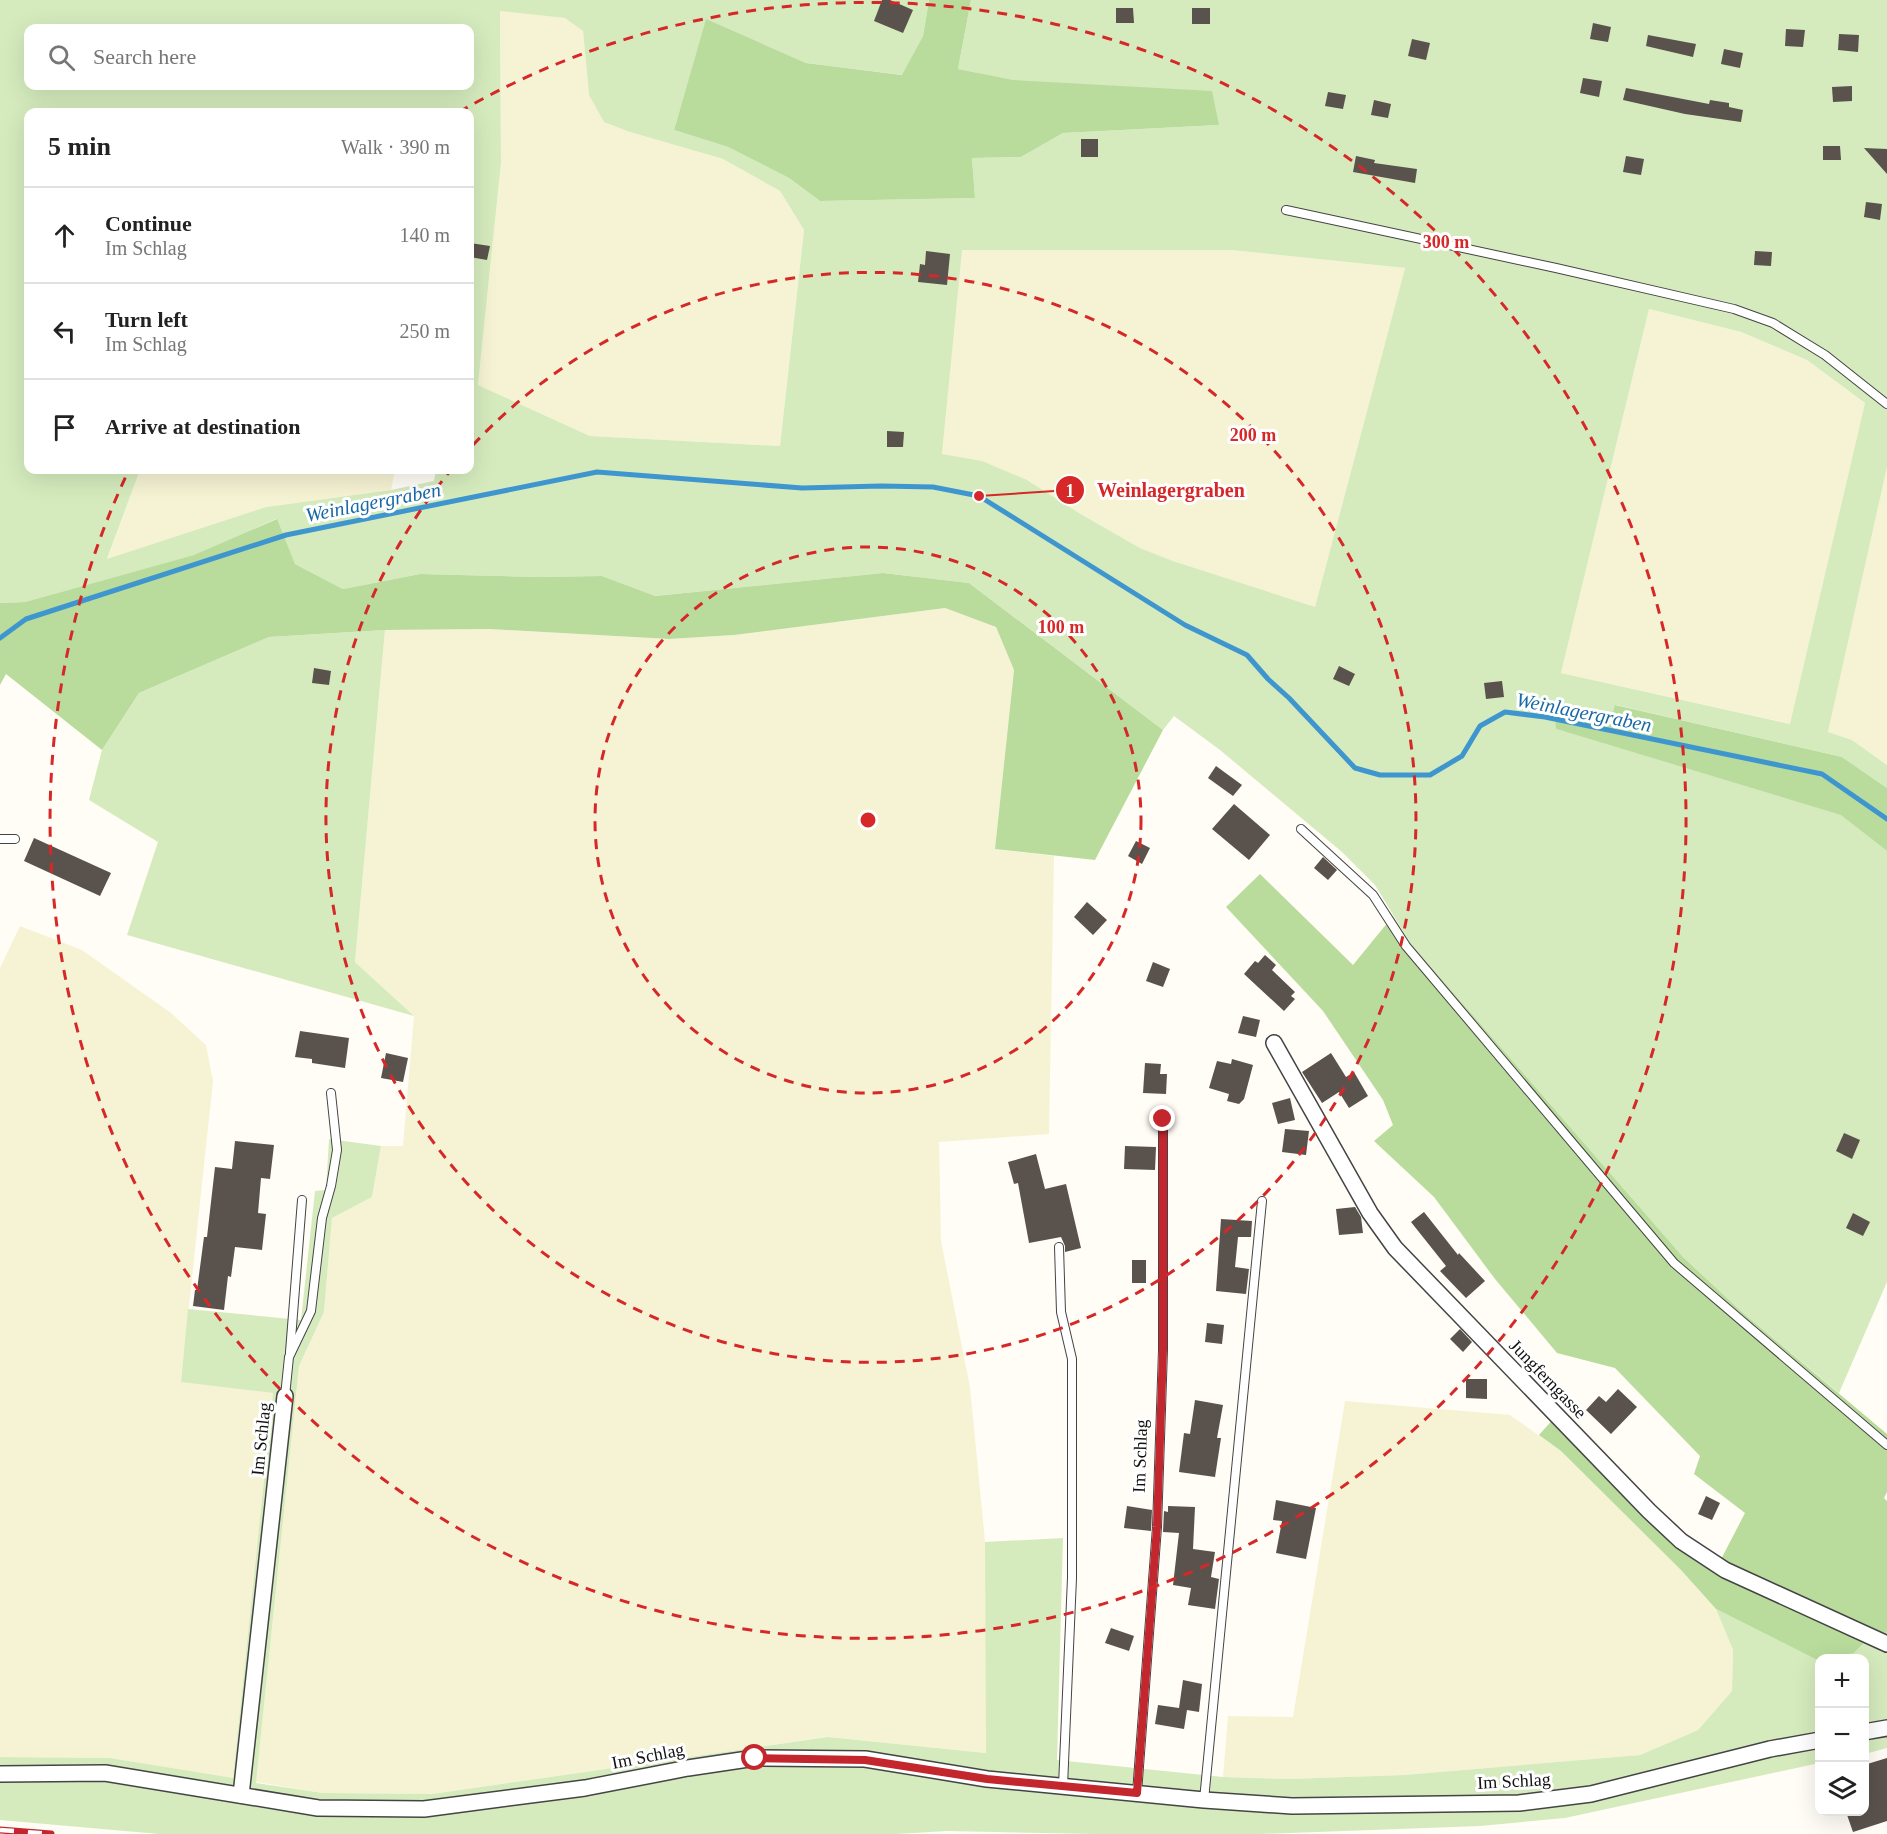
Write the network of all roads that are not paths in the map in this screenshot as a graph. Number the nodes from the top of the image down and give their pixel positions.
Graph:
1 (1286, 210) dead end
2 (1887, 404) edge
3 (1301, 829) dead end
4 (15, 838) dead end
5 (0, 839) edge
6 (1274, 1043) dead end
7 (331, 1093) dead end
8 (1163, 1119) dead end
9 (302, 1200) dead end
10 (1262, 1201) dead end
11 (1059, 1247) dead end
12 (289, 1357) junction
13 (285, 1396) joint
14 (1887, 1445) edge
15 (1887, 1644) edge
16 (1887, 1728) edge
17 (1869, 1731) edge
18 (1815, 1741) edge
19 (0, 1774) edge
20 (1063, 1786) junction
21 (1137, 1793) junction
22 (241, 1795) junction
23 (1204, 1800) junction

1 - 2 lane
3 - 14 lane
4 - 5 lane
6 - 15 street, Jungferngasse
7 - 12 lane, Im Schlag
8 - 21 lane, Im Schlag
9 - 12 lane
10 - 23 lane
11 - 20 lane
12 - 13 lane, Im Schlag
13 - 22 street, Im Schlag
16 - 17 street
18 - 23 street, Im Schlag
19 - 22 street, Im Schlag
20 - 21 street, Im Schlag
20 - 22 street, Im Schlag
21 - 23 street, Im Schlag

